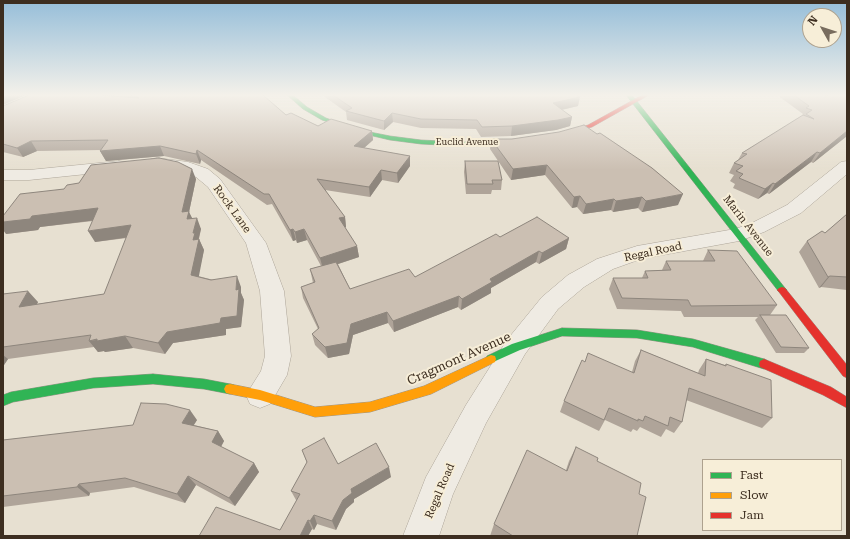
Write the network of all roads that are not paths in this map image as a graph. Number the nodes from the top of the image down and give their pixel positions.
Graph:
1 (327, 120) edge
2 (599, 120) edge
3 (649, 120) edge
4 (549, 136) edge
5 (526, 139) edge
6 (847, 166) edge
7 (3, 175) edge
8 (740, 235) junction
9 (516, 347) junction
10 (847, 373) edge
11 (260, 395) junction
12 (3, 401) edge
13 (847, 403) edge
14 (421, 536) edge

1 - 5 street, Euclid Avenue
2 - 4 street
3 - 8 street, Marin Avenue
6 - 8 street, Regal Road
7 - 11 street, Rock Lane
8 - 9 street, Regal Road
8 - 10 street, Marin Avenue
9 - 11 street, Cragmont Avenue
9 - 13 street, Cragmont Avenue
9 - 14 street, Regal Road
11 - 12 street, Cragmont Avenue

